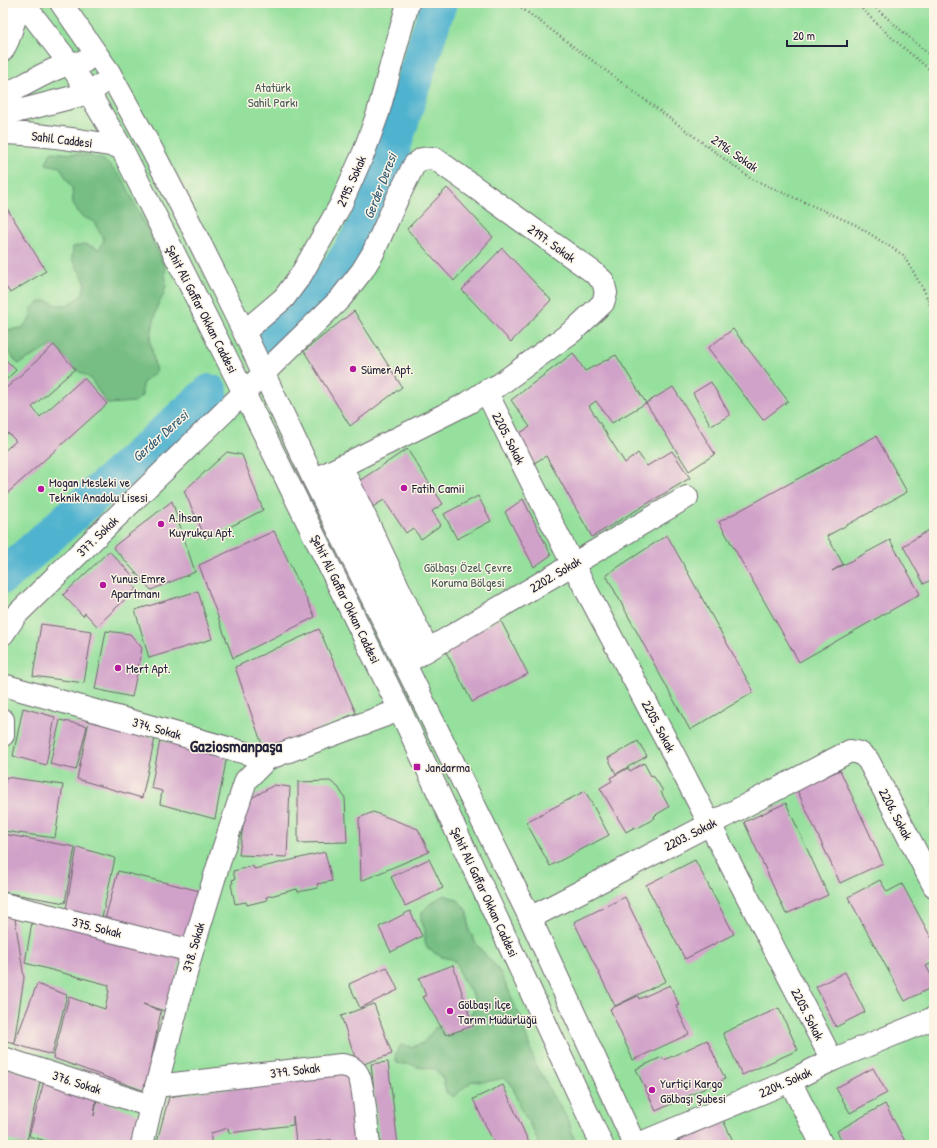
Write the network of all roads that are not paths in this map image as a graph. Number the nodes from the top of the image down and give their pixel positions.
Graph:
1 (22, 3) edge
2 (61, 3) edge
3 (408, 3) edge
4 (3, 50) edge
5 (70, 64) junction
6 (113, 80) junction
7 (3, 96) edge
8 (92, 98) junction
9 (3, 115) edge
10 (3, 133) edge
11 (121, 147) junction
12 (244, 332) junction
13 (264, 373) junction
14 (486, 391) junction
15 (244, 393) junction
16 (314, 480) junction
17 (687, 497) dead end
18 (572, 563) junction
19 (3, 634) edge
20 (424, 642) joint
21 (404, 663) junction
22 (3, 685) edge
23 (400, 710) junction
24 (3, 720) edge
25 (3, 735) edge
26 (850, 751) joint
27 (267, 759) junction
28 (709, 824) junction
29 (934, 886) edge
30 (3, 904) edge
31 (530, 918) junction
32 (192, 951) junction
33 (934, 1018) edge
34 (3, 1058) edge
35 (832, 1060) junction
36 (790, 1081) junction
37 (154, 1096) junction
38 (142, 1145) edge
39 (369, 1145) edge
40 (602, 1145) edge
41 (636, 1145) edge
42 (822, 1145) edge

1 - 4 street
1 - 5 street, Şehit Ali Gaffar Okkan Caddesi
2 - 6 street, Şehit Ali Gaffar Okkan Caddesi
3 - 12 street, 2195. Sokak
5 - 6 street
5 - 7 street
5 - 8 street, Şehit Ali Gaffar Okkan Caddesi
6 - 8 street
6 - 12 street, Şehit Ali Gaffar Okkan Caddesi
8 - 9 street
8 - 11 street, Şehit Ali Gaffar Okkan Caddesi
10 - 11 street, Sahil Caddesi
11 - 15 street, Şehit Ali Gaffar Okkan Caddesi
12 - 13 street, Şehit Ali Gaffar Okkan Caddesi
13 - 14 street, 2197. Sokak
13 - 15 street, 377. Sokak
13 - 16 street, Şehit Ali Gaffar Okkan Caddesi
14 - 16 street, 2197. Sokak
14 - 18 street, 2205. Sokak
15 - 19 street, 377. Sokak
15 - 23 street, Şehit Ali Gaffar Okkan Caddesi
16 - 21 street, Şehit Ali Gaffar Okkan Caddesi
17 - 18 street, 2202. Sokak
18 - 21 street, 2202. Sokak
18 - 28 street, 2205. Sokak
20 - 20 street
21 - 31 street, Şehit Ali Gaffar Okkan Caddesi
22 - 27 street, 374. Sokak
23 - 27 street
23 - 40 street, Şehit Ali Gaffar Okkan Caddesi
24 - 25 street
26 - 28 street, 2203. Sokak
26 - 29 street, 2206. Sokak
27 - 32 street, 378. Sokak
28 - 31 street, 2203. Sokak
28 - 35 street, 2205. Sokak
30 - 32 street, 375. Sokak
31 - 41 street, Şehit Ali Gaffar Okkan Caddesi
32 - 37 street, 378. Sokak
33 - 35 street, 2204. Sokak
34 - 37 street, 376. Sokak
35 - 36 street, 2204. Sokak
36 - 41 street, 2204. Sokak
36 - 42 street
37 - 38 street, 378. Sokak
37 - 39 street, 379. Sokak

